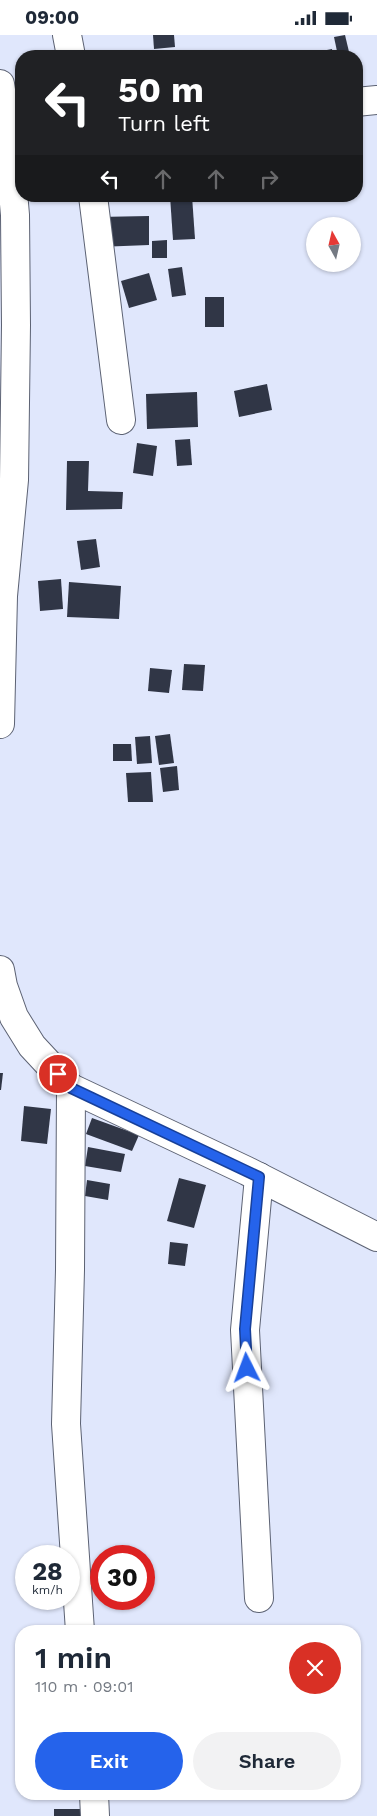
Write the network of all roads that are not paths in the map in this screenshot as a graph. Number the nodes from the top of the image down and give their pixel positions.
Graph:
1 (67, 35) edge
2 (70, 50) edge
3 (0, 84) edge
4 (377, 100) edge
5 (363, 101) edge
6 (14, 135) edge
7 (94, 202) edge
8 (121, 420) dead end
9 (0, 724) edge
10 (0, 970) edge
11 (7, 1013) edge
12 (71, 1088) junction
13 (259, 1177) junction
14 (377, 1237) edge
15 (259, 1598) dead end
16 (80, 1625) edge
17 (94, 1800) edge
18 (95, 1816) edge

1 - 2 street
3 - 6 street
4 - 5 street
6 - 9 street
7 - 8 street
10 - 11 street
11 - 12 street
12 - 13 street
12 - 16 street
13 - 14 street
13 - 15 street
17 - 18 street

